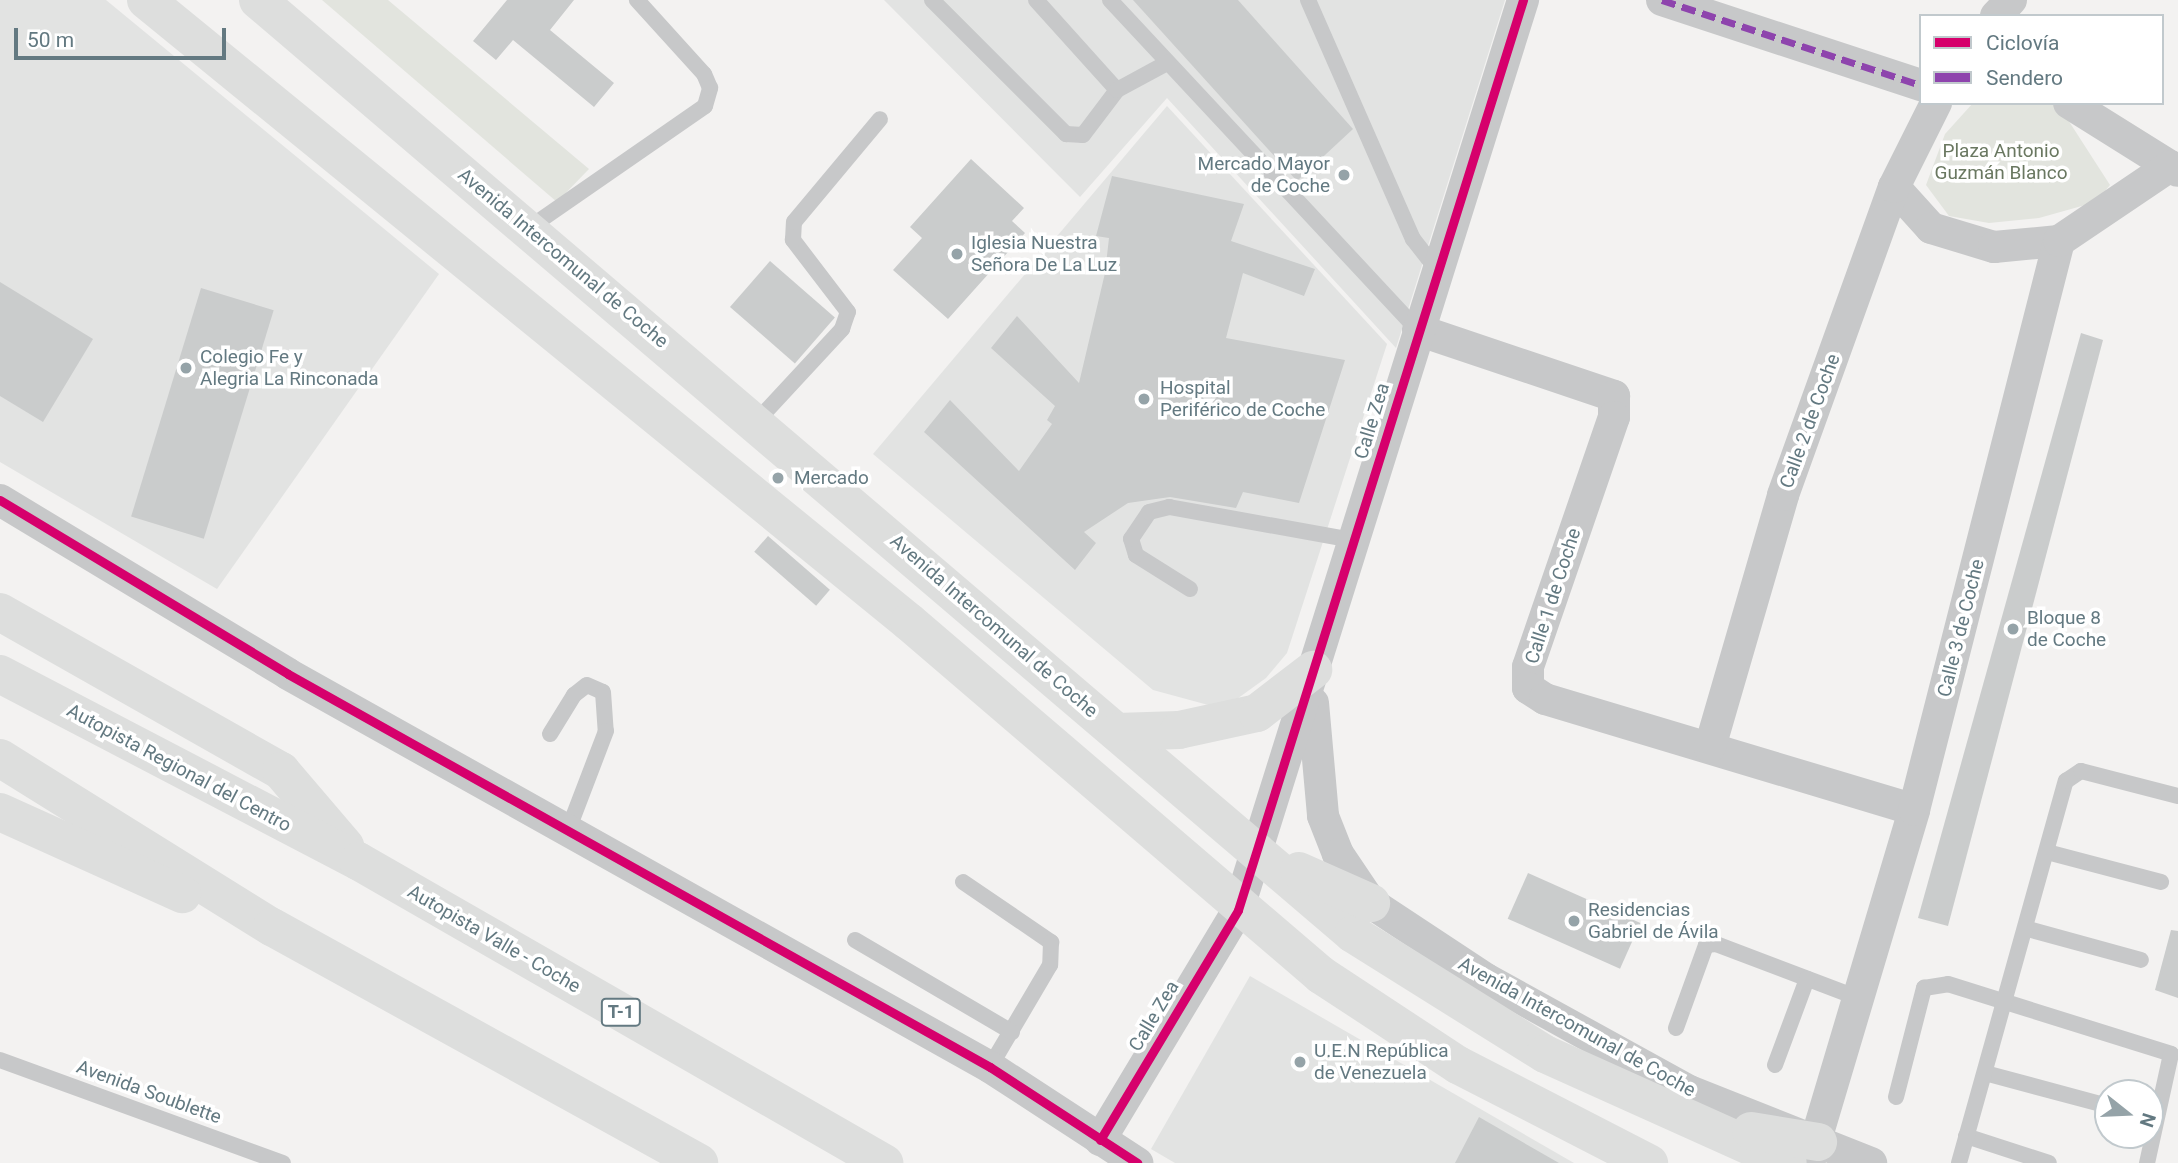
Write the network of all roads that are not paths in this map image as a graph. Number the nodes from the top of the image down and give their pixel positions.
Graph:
1 (146, 0) edge
2 (258, 0) edge
3 (637, 0) edge
4 (932, 0) edge
5 (1036, 0) edge
6 (1110, 0) edge
7 (1308, 0) edge
8 (1523, 0) edge
9 (1662, 0) edge
10 (2011, 0) edge
11 (1998, 14) edge
12 (1167, 63) junction
13 (1919, 84) edge
14 (1116, 90) junction
15 (1935, 105) edge
16 (2072, 105) edge
17 (880, 119) dead end
18 (2174, 168) edge
19 (1894, 187) junction
20 (529, 228) junction
21 (2059, 241) junction
22 (1437, 270) junction
23 (1418, 330) junction
24 (756, 422) junction
25 (0, 500) edge
26 (1353, 541) junction
27 (1190, 589) dead end
28 (0, 612) edge
29 (1313, 670) junction
30 (0, 674) edge
31 (1117, 732) junction
32 (550, 734) dead end
33 (1710, 747) junction
34 (0, 758) edge
35 (2178, 796) edge
36 (1914, 810) junction
37 (0, 812) edge
38 (569, 828) junction
39 (2047, 852) junction
40 (1258, 854) junction
41 (358, 861) junction
42 (963, 882) dead end
43 (2161, 882) dead end
44 (1371, 903) junction
45 (1238, 910) junction
46 (2028, 929) junction
47 (855, 940) dead end
48 (2141, 960) dead end
49 (338, 963) junction
50 (1807, 979) junction
51 (1861, 999) junction
52 (2005, 1003) junction
53 (1676, 1028) dead end
54 (1012, 1032) junction
55 (0, 1060) edge
56 (1775, 1065) dead end
57 (990, 1067) junction
58 (1985, 1073) junction
59 (2164, 1081) edge
60 (1895, 1097) dead end
61 (2094, 1102) edge
62 (1684, 1104) junction
63 (1966, 1136) junction
64 (1100, 1140) junction
65 (1803, 1158) edge
66 (283, 1163) edge
67 (699, 1163) edge
68 (884, 1163) edge
69 (1138, 1163) edge
70 (1649, 1163) edge
71 (1871, 1163) edge
72 (1959, 1163) edge
73 (2049, 1163) edge

1 - 45 main road
2 - 20 main road, Avenida Intercomunal de Coche
3 - 20 lane
4 - 14 lane
5 - 14 lane
6 - 12 lane
7 - 22 lane
8 - 22 street, Calle Zea
9 - 13 street
10 - 11 street
12 - 14 lane
12 - 23 lane
15 - 19 street, Calle 2 de Coche
16 - 18 street
17 - 24 lane
18 - 21 street
19 - 21 street
19 - 33 street, Calle 2 de Coche
20 - 24 main road, Avenida Intercomunal de Coche
21 - 36 street, Calle 3 de Coche
22 - 23 street, Calle Zea
23 - 26 street, Calle Zea
23 - 33 street, Calle 1 de Coche
24 - 31 main road, Avenida Intercomunal de Coche
25 - 38 street
26 - 27 lane
26 - 29 street, Calle Zea
28 - 41 main road
29 - 31 main road
29 - 40 street, Calle Zea
29 - 44 street
30 - 41 main road, Autopista Regional del Centro / T-1
31 - 40 main road, Avenida Intercomunal de Coche
32 - 38 lane
33 - 36 street, Calle 1 de Coche
34 - 49 main road
35 - 39 lane
36 - 51 street, Calle 3 de Coche
37 - 49 main road
38 - 57 street
39 - 43 lane
39 - 46 lane
40 - 44 main road
40 - 45 street, Calle Zea
40 - 62 main road, Avenida Intercomunal de Coche
41 - 68 main road, Autopista Valle - Coche / T-1
42 - 54 lane
44 - 62 street, Avenida Intercomunal de Coche
45 - 64 street, Calle Zea
45 - 70 main road
46 - 48 lane
46 - 52 lane
47 - 54 lane
49 - 67 main road
50 - 51 lane
50 - 53 lane
50 - 56 lane
51 - 65 street, Calle 3 de Coche
52 - 58 lane
52 - 59 lane
52 - 60 lane
54 - 57 lane
55 - 66 lane, Avenida Soublette
57 - 64 street
58 - 61 lane
58 - 63 lane
62 - 65 main road, Avenida Intercomunal de Coche
62 - 65 main road
63 - 72 lane
63 - 73 lane
64 - 69 street
65 - 71 street, Avenida Intercomunal de Coche

